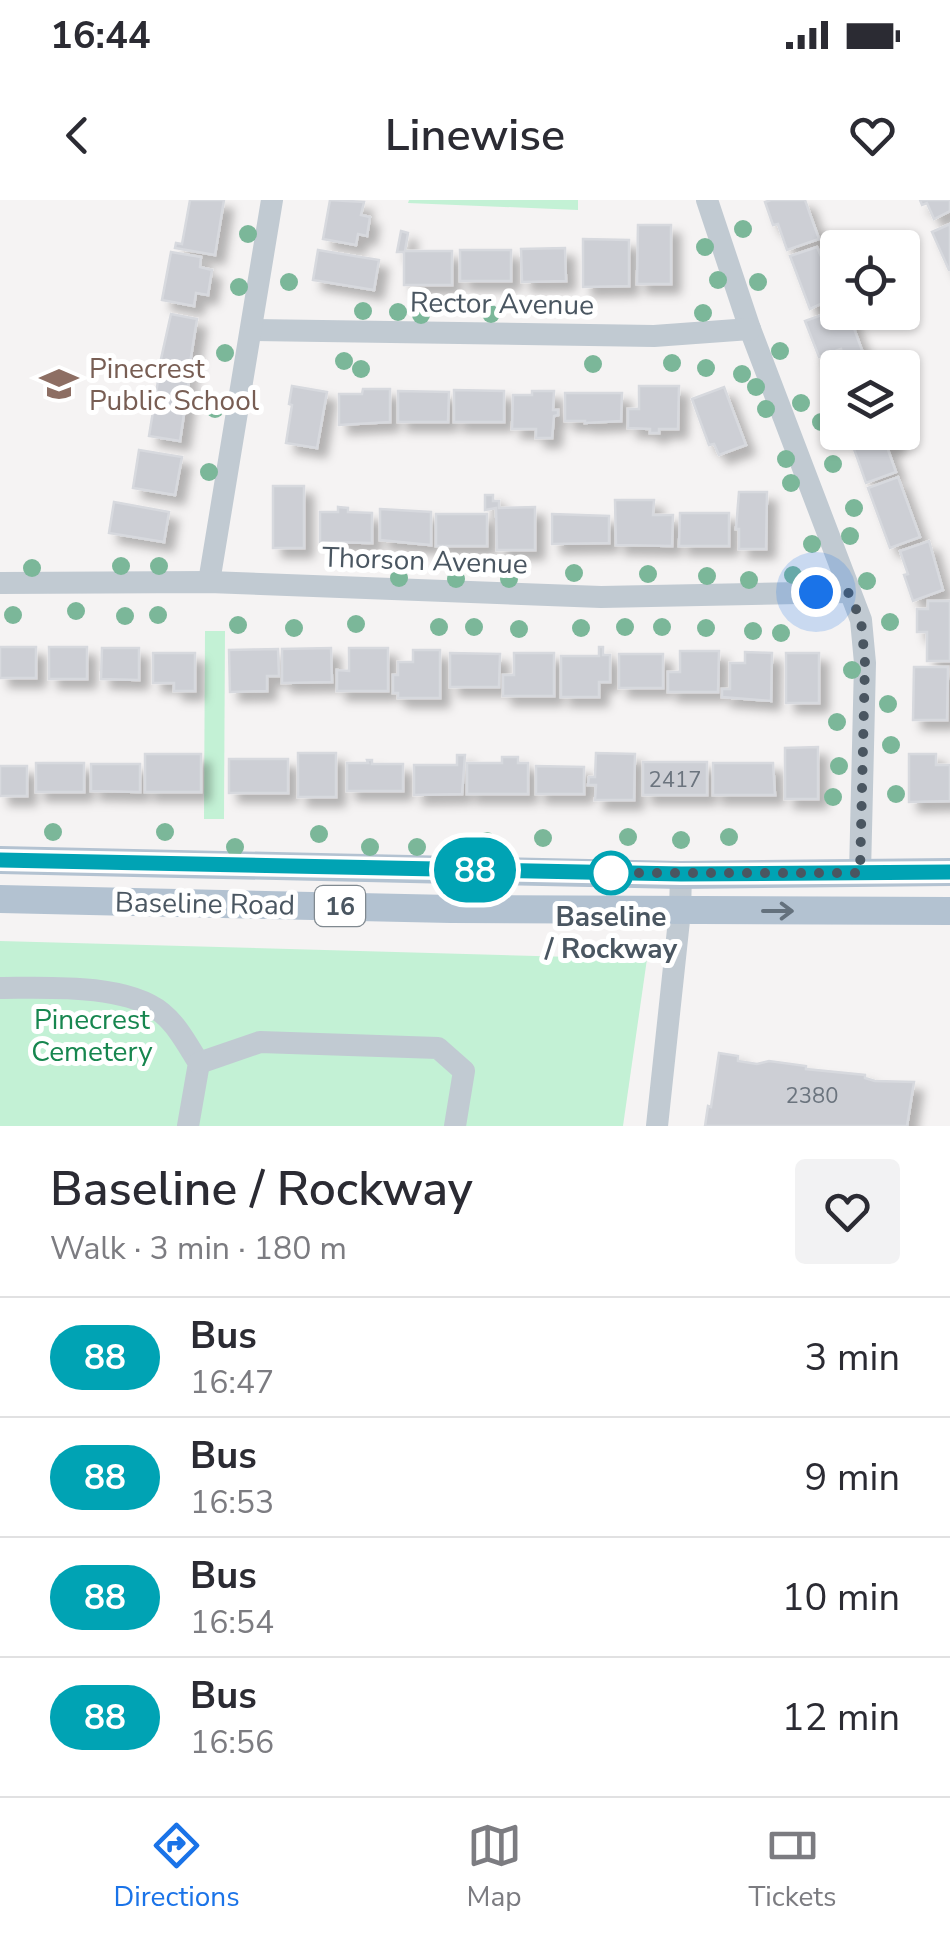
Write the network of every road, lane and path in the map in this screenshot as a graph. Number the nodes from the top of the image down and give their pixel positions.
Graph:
1 (272, 200) edge
2 (707, 200) edge
3 (253, 330) junction
4 (750, 330) junction
5 (209, 582) junction
6 (0, 583) edge
7 (848, 592) junction
8 (0, 860) edge
9 (950, 872) edge
10 (860, 873) junction
11 (681, 874) junction
12 (0, 899) edge
13 (950, 911) edge
14 (680, 912) junction
15 (0, 988) edge
16 (199, 1064) junction
17 (188, 1126) edge
18 (455, 1126) edge
19 (657, 1126) edge

1 - 3 street
2 - 4 street
3 - 4 street, Rector Avenue
3 - 5 street
4 - 7 street
5 - 6 street, Thorson Avenue
5 - 7 street, Thorson Avenue
7 - 10 street
8 - 11 main road, Baseline Road / 16
9 - 10 main road, Baseline Road / 16
10 - 11 main road, Baseline Road / 16
11 - 14 street
12 - 14 main road, Baseline Road / 16
14 -> 13 main road, Baseline Road / 16
14 - 19 street
15 - 16 street
16 - 17 street
16 - 18 street

